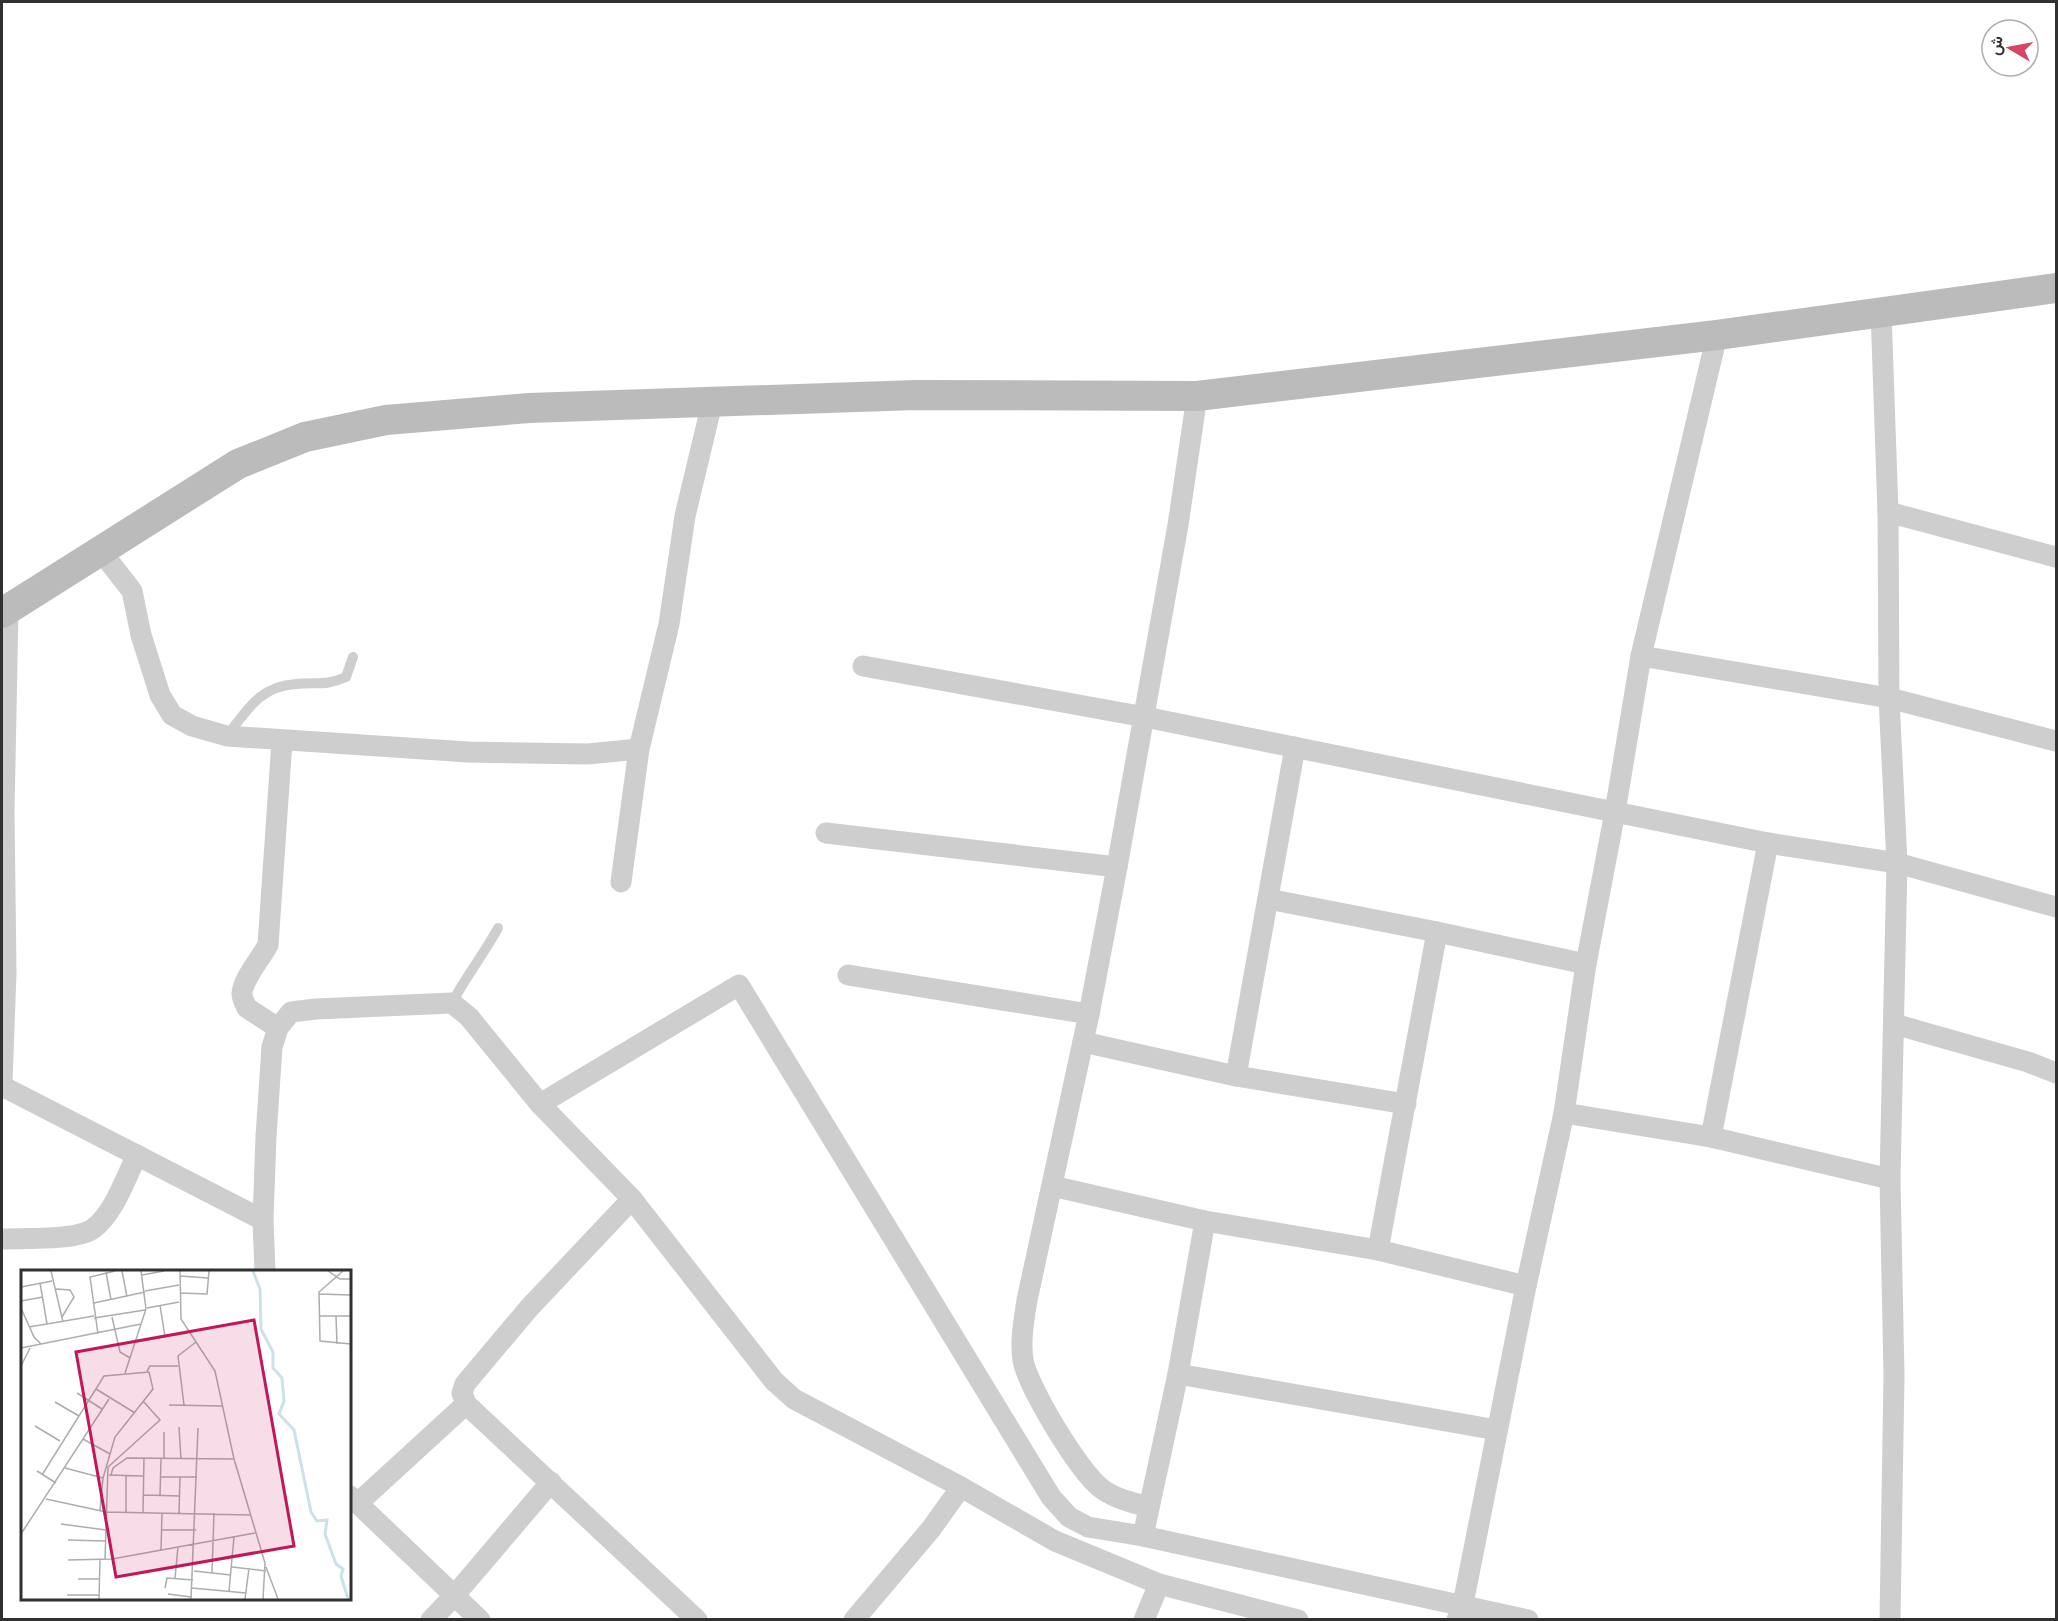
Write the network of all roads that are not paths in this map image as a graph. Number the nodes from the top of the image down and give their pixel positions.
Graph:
1 (2056, 288) edge
2 (1881, 311) junction
3 (1717, 334) junction
4 (1197, 396) junction
5 (712, 403) junction
6 (1888, 512) junction
7 (100, 550) junction
8 (2056, 557) edge
9 (4, 612) edge
10 (1641, 656) junction
11 (353, 657) dead end
12 (863, 666) dead end
13 (1889, 698) junction
14 (1145, 717) junction
15 (227, 736) junction
16 (282, 741) junction
17 (2056, 741) edge
18 (1295, 747) junction
19 (639, 749) junction
20 (3, 812) edge
21 (1615, 812) junction
22 (826, 833) dead end
23 (1768, 843) junction
24 (1897, 864) junction
25 (1117, 867) junction
26 (621, 882) dead end
27 (1268, 899) junction
28 (2056, 907) edge
29 (498, 928) dead end
30 (1437, 932) junction
31 (1586, 964) junction
32 (848, 975) dead end
33 (452, 1003) junction
34 (1089, 1014) junction
35 (1894, 1024) junction
36 (278, 1028) junction
37 (1083, 1042) junction
38 (2056, 1073) edge
39 (1236, 1076) junction
40 (2, 1084) edge
41 (540, 1104) junction
42 (1406, 1104) junction
43 (1564, 1113) junction
44 (1711, 1137) junction
45 (137, 1155) junction
46 (1890, 1179) junction
47 (1052, 1186) junction
48 (632, 1199) junction
49 (263, 1220) junction
50 (1205, 1221) junction
51 (2, 1239) edge
52 (1378, 1250) junction
53 (265, 1270) edge
54 (1526, 1286) junction
55 (1178, 1374) junction
56 (466, 1404) junction
57 (1497, 1430) junction
58 (551, 1482) junction
59 (961, 1487) junction
60 (354, 1499) edge
61 (1149, 1507) junction
62 (1143, 1536) junction
63 (1159, 1584) junction
64 (454, 1596) junction
65 (1460, 1612) edge
66 (431, 1620) edge
67 (480, 1620) edge
68 (697, 1620) edge
69 (854, 1620) edge
70 (1144, 1620) edge
71 (1298, 1620) edge
72 (1528, 1620) edge
73 (1890, 1620) edge

1 - 2 main road
2 - 3 main road
2 - 6 street
3 - 4 main road
3 - 10 street
4 - 5 main road
4 - 14 street
5 - 7 main road
5 - 19 street
6 - 8 street
6 - 13 street
7 - 9 main road
7 - 15 street
9 - 20 street
10 - 13 street
10 - 21 street
11 - 15 lane
12 - 14 street
13 - 17 street
13 - 24 street
14 - 18 street
14 - 25 street
15 - 16 street
16 - 19 street
16 - 36 street
18 - 21 street
18 - 27 street
19 - 26 street
20 - 40 street
21 - 23 street
21 - 31 street
22 - 25 street
23 - 24 street
23 - 44 street
24 - 28 street
24 - 35 street
25 - 34 street
27 - 30 street
27 - 39 street
29 - 33 lane
30 - 31 street
30 - 42 street
31 - 43 street
32 - 34 street
33 - 36 street
33 - 41 street
34 - 37 street
35 - 38 street
35 - 46 street
36 - 49 street
37 - 39 street
37 - 47 street
39 - 42 street
40 - 45 street
41 - 48 street
41 - 62 street
42 - 52 street
43 - 44 street
43 - 54 street
44 - 46 street
45 - 49 street
45 - 51 street
46 - 73 street
47 - 50 street
47 - 61 street
48 - 56 street
48 - 59 street
49 - 53 street
50 - 52 street
50 - 55 street
52 - 54 street
54 - 57 street
55 - 57 street
55 - 61 street
56 - 58 street
56 - 60 street
57 - 65 street
58 - 64 street
58 - 68 street
59 - 63 street
59 - 69 street
60 - 64 street
61 - 62 street
62 - 65 street
63 - 70 street
63 - 71 street
64 - 66 street
64 - 67 street
65 - 72 street

